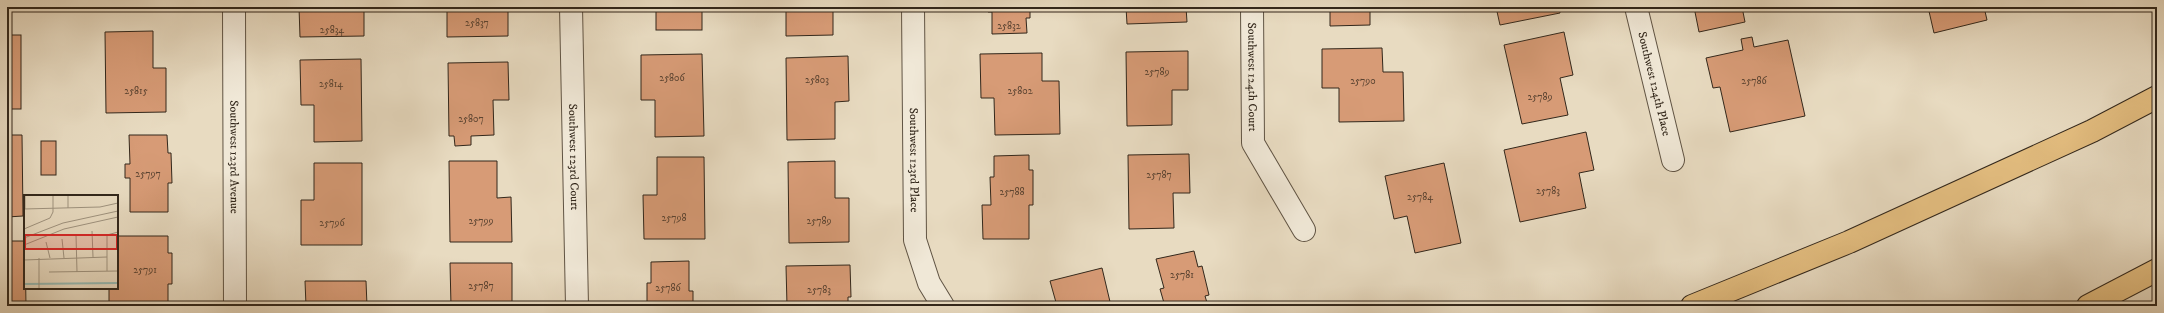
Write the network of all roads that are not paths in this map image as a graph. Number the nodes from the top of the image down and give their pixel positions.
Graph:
1 (234, 7) edge
2 (571, 7) edge
3 (912, 7) edge
4 (1252, 7) edge
5 (1636, 7) edge
6 (2157, 97) edge
7 (1673, 160) dead end
8 (1304, 230) dead end
9 (2157, 270) edge
10 (236, 306) edge
11 (577, 306) edge
12 (943, 306) edge
13 (1692, 306) edge
14 (2088, 306) edge

1 - 10 street, Southwest 123rd Avenue
2 - 11 street, Southwest 123rd Court
3 - 12 street, Southwest 123rd Place
4 - 8 street, Southwest 124th Court
5 - 7 street, Southwest 124th Place
6 - 13 highway
9 - 14 highway

